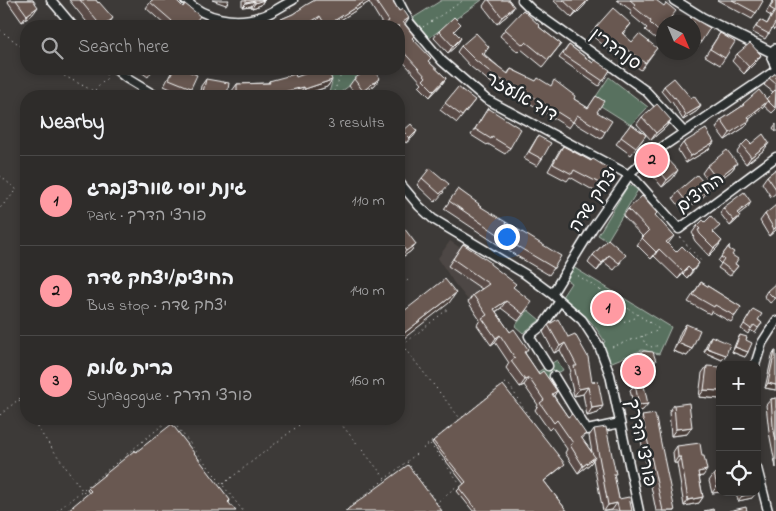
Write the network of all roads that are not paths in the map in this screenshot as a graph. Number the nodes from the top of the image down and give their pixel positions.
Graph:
1 (50, 0) edge
2 (185, 0) edge
3 (293, 0) edge
4 (398, 0) edge
5 (522, 0) edge
6 (674, 0) edge
7 (68, 20) edge
8 (774, 51) edge
9 (776, 68) edge
10 (122, 75) edge
11 (146, 90) edge
12 (684, 132) junction
13 (776, 157) edge
14 (629, 175) junction
15 (405, 189) edge
16 (552, 294) junction
17 (560, 301) junction
18 (776, 321) edge
19 (756, 361) edge
20 (548, 366) dead end
21 (554, 376) dead end
22 (620, 423) junction
23 (761, 484) edge
24 (639, 511) edge
25 (768, 511) edge

1 - 7 street
2 - 3 street
4 - 14 street, דוד אלעזר
5 - 12 street, סנהדרין
6 - 8 street
8 - 9 street
9 - 12 street, יצחק שדה
10 - 11 street
12 - 14 street, יצחק שדה
13 - 14 street, החיצים
14 - 16 street, יצחק שדה
15 - 16 street, פורצי הדרך
16 - 17 street, פורצי הדרך
17 - 20 street
17 - 22 street, פורצי הדרך
18 - 19 street
21 - 22 street
22 - 24 street, פורצי הדרך
23 - 25 street

